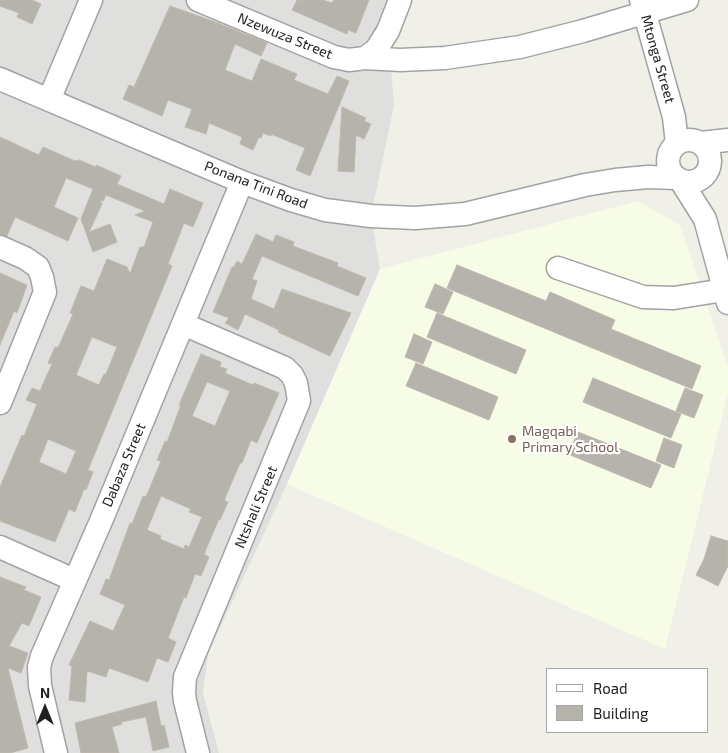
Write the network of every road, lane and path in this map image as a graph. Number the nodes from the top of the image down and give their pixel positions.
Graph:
1 (91, 0) edge
2 (198, 0) edge
3 (400, 0) edge
4 (687, 0) edge
5 (643, 6) edge
6 (248, 10) edge
7 (365, 58) junction
8 (0, 79) edge
9 (49, 100) junction
10 (728, 140) edge
11 (684, 145) junction
12 (715, 166) edge
13 (678, 179) junction
14 (242, 182) junction
15 (585, 185) junction
16 (704, 220) junction
17 (0, 248) edge
18 (558, 268) dead end
19 (726, 297) edge
20 (183, 324) junction
21 (1, 399) edge
22 (0, 547) edge
23 (74, 580) junction
24 (56, 753) edge
25 (198, 753) edge

1 - 9 street
2 - 6 street, Nzewuza Street
3 - 7 street
4 - 5 street, Nzewuza Street
5 - 7 street, Nzewuza Street
5 - 11 street, Mtonga Street
6 - 7 street, Nzewuza Street
8 - 9 street, Ponana Tini Road
9 - 14 street, Ponana Tini Road
10 - 11 street, Ponana Tini Road
11 - 12 street
11 - 13 street
11 - 15 street, Ponana Tini Road
12 - 13 street, Ponana Tini Road
12 - 16 street
13 - 15 street, Ponana Tini Road
13 - 16 street
14 - 15 street, Ponana Tini Road
14 - 20 street, Dabaza Street
16 - 19 street
17 - 21 street
18 - 19 street
20 - 23 street, Dabaza Street
20 - 25 street, Ntshali Street
22 - 23 street
23 - 24 street, Dabaza Street

